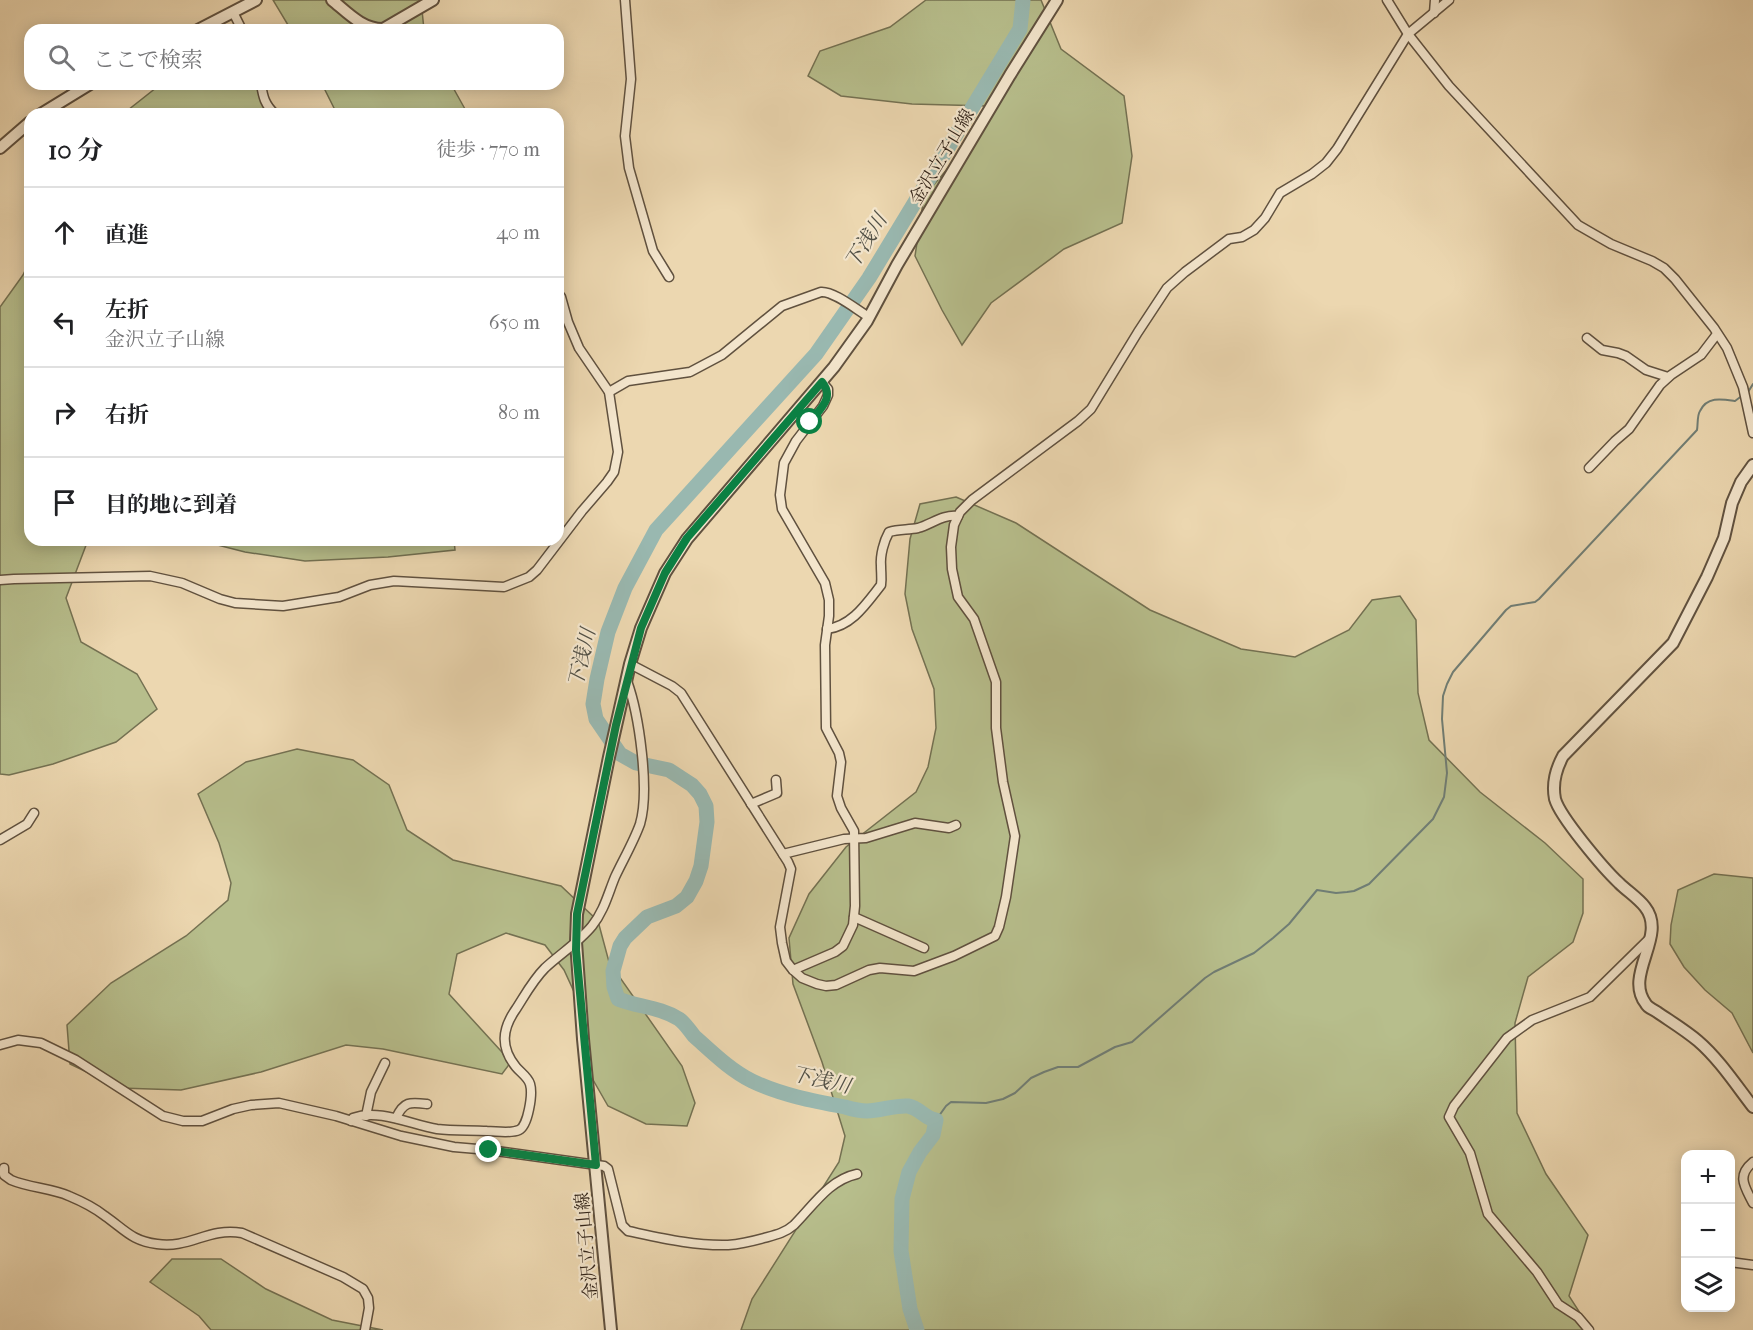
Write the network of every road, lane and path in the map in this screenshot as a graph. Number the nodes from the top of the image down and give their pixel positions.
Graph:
1 (256, 0) edge
2 (332, 0) edge
3 (433, 0) edge
4 (625, 0) edge
5 (1057, 0) edge
6 (1387, 0) edge
7 (1435, 0) edge
8 (1449, 0) edge
9 (233, 12) junction
10 (1434, 13) junction
11 (210, 24) edge
12 (239, 24) edge
13 (362, 24) edge
14 (392, 24) edge
15 (1408, 34) junction
16 (80, 90) edge
17 (262, 90) edge
18 (51, 108) edge
19 (269, 108) edge
20 (24, 127) edge
21 (0, 148) edge
22 (669, 277) dead end
23 (564, 308) edge
24 (869, 317) junction
25 (1717, 334) junction
26 (1587, 338) dead end
27 (1668, 377) junction
28 (822, 382) junction
29 (609, 392) junction
30 (1753, 433) edge
31 (1753, 465) edge
32 (1589, 468) dead end
33 (958, 516) junction
34 (564, 534) edge
35 (555, 546) edge
36 (0, 580) edge
37 (827, 629) junction
38 (630, 664) junction
39 (627, 680) junction
40 (776, 780) dead end
41 (751, 804) junction
42 (34, 813) dead end
43 (956, 825) dead end
44 (854, 839) junction
45 (0, 840) edge
46 (783, 855) junction
47 (854, 917) junction
48 (1650, 938) junction
49 (576, 942) junction
50 (924, 948) dead end
51 (793, 970) junction
52 (0, 1045) edge
53 (385, 1063) dead end
54 (427, 1104) dead end
55 (1753, 1107) edge
56 (366, 1116) junction
57 (396, 1118) junction
58 (351, 1121) junction
59 (1753, 1162) edge
60 (596, 1165) junction
61 (4, 1168) dead end
62 (858, 1174) dead end
63 (1753, 1203) edge
64 (1735, 1263) edge
65 (1753, 1265) edge
66 (365, 1330) edge
67 (611, 1330) edge
68 (1589, 1330) edge

1 - 9 street
2 - 13 street
3 - 14 street
4 - 22 street
5 - 24 street, 金沢立子山線
6 - 15 street
7 - 10 street
8 - 10 street
9 - 11 street
9 - 12 street
10 - 15 street
15 - 25 street
15 - 33 street
16 - 18 street
17 - 19 street
20 - 21 street
23 - 29 street
24 - 28 street, 金沢立子山線
24 - 29 street
25 - 27 street
25 - 30 street
26 - 27 street
27 - 32 street
28 - 37 street
28 - 38 street, 金沢立子山線
29 - 34 street
31 - 48 street
33 - 37 street
33 - 51 street
35 - 36 street
37 - 44 street
38 - 39 street, 金沢立子山線
38 - 41 street
39 - 49 street, 金沢立子山線
39 - 49 street
40 - 41 street
41 - 46 street
42 - 45 street
43 - 44 street
44 - 46 street
44 - 47 street
46 - 51 street
47 - 50 street
47 - 51 street
48 - 55 street
48 - 68 street
49 - 57 street
49 - 60 street, 金沢立子山線
52 - 58 street
53 - 56 street
54 - 57 street
56 - 57 street
56 - 58 street
58 - 60 street
59 - 63 street
60 - 62 street
60 - 67 street, 金沢立子山線
61 - 66 street
64 - 65 street

